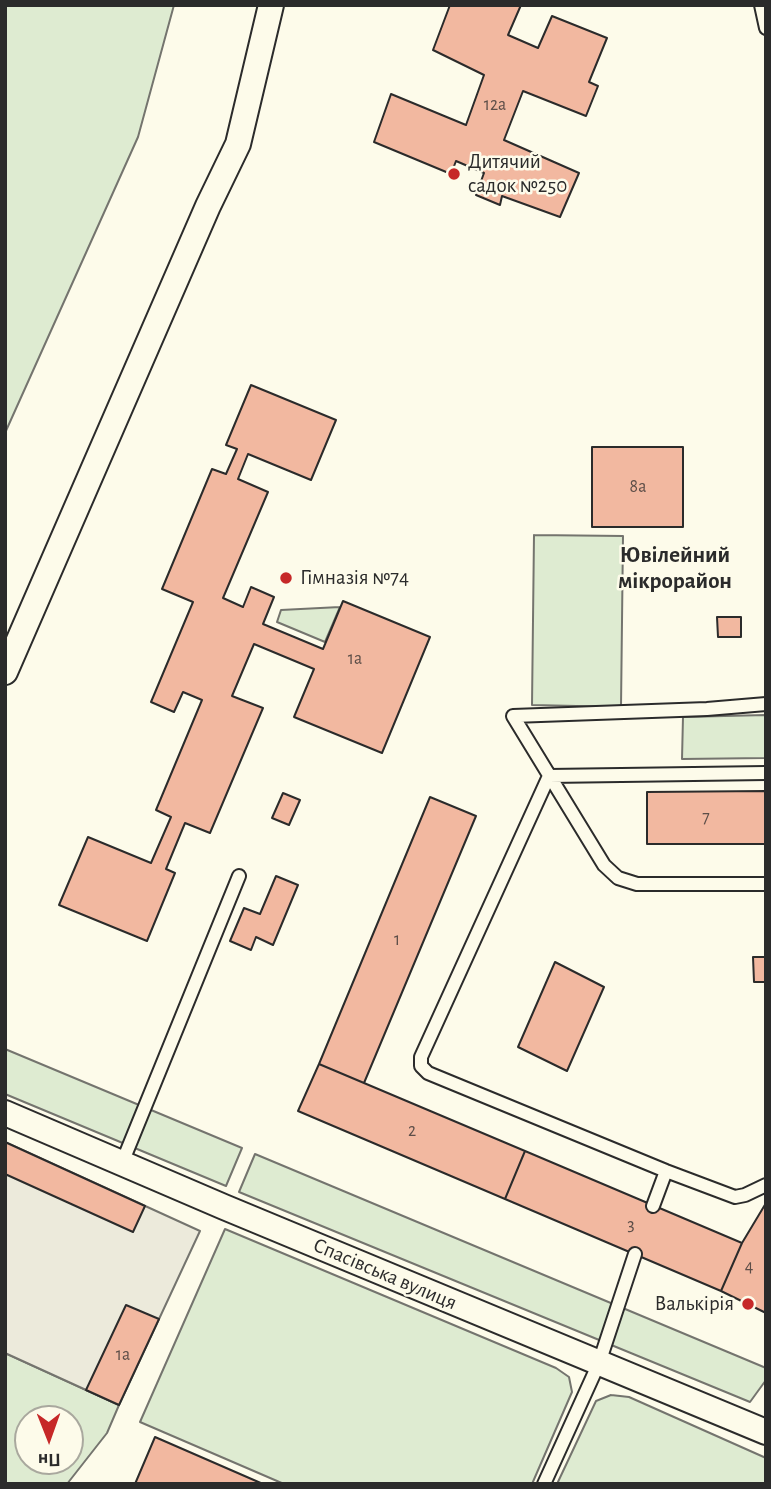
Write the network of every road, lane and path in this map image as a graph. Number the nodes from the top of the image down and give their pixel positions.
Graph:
1 (271, 5) edge
2 (761, 5) edge
3 (766, 28) edge
4 (5, 672) edge
5 (766, 704) edge
6 (766, 773) edge
7 (549, 776) junction
8 (239, 876) dead end
9 (766, 884) edge
10 (5, 1113) edge
11 (122, 1163) junction
12 (666, 1171) junction
13 (766, 1185) edge
14 (653, 1206) dead end
15 (635, 1254) dead end
16 (598, 1363) junction
17 (766, 1432) edge
18 (544, 1484) edge

1 - 4 street
2 - 3 lane
5 - 7 lane
6 - 7 lane
7 - 9 lane
7 - 12 lane
8 - 11 lane
10 - 11 street, Спасівська вулиця
11 - 16 street, Спасівська вулиця
12 - 13 lane
12 - 14 lane
15 - 16 lane
16 - 17 street, Спасівська вулиця
16 - 18 lane

